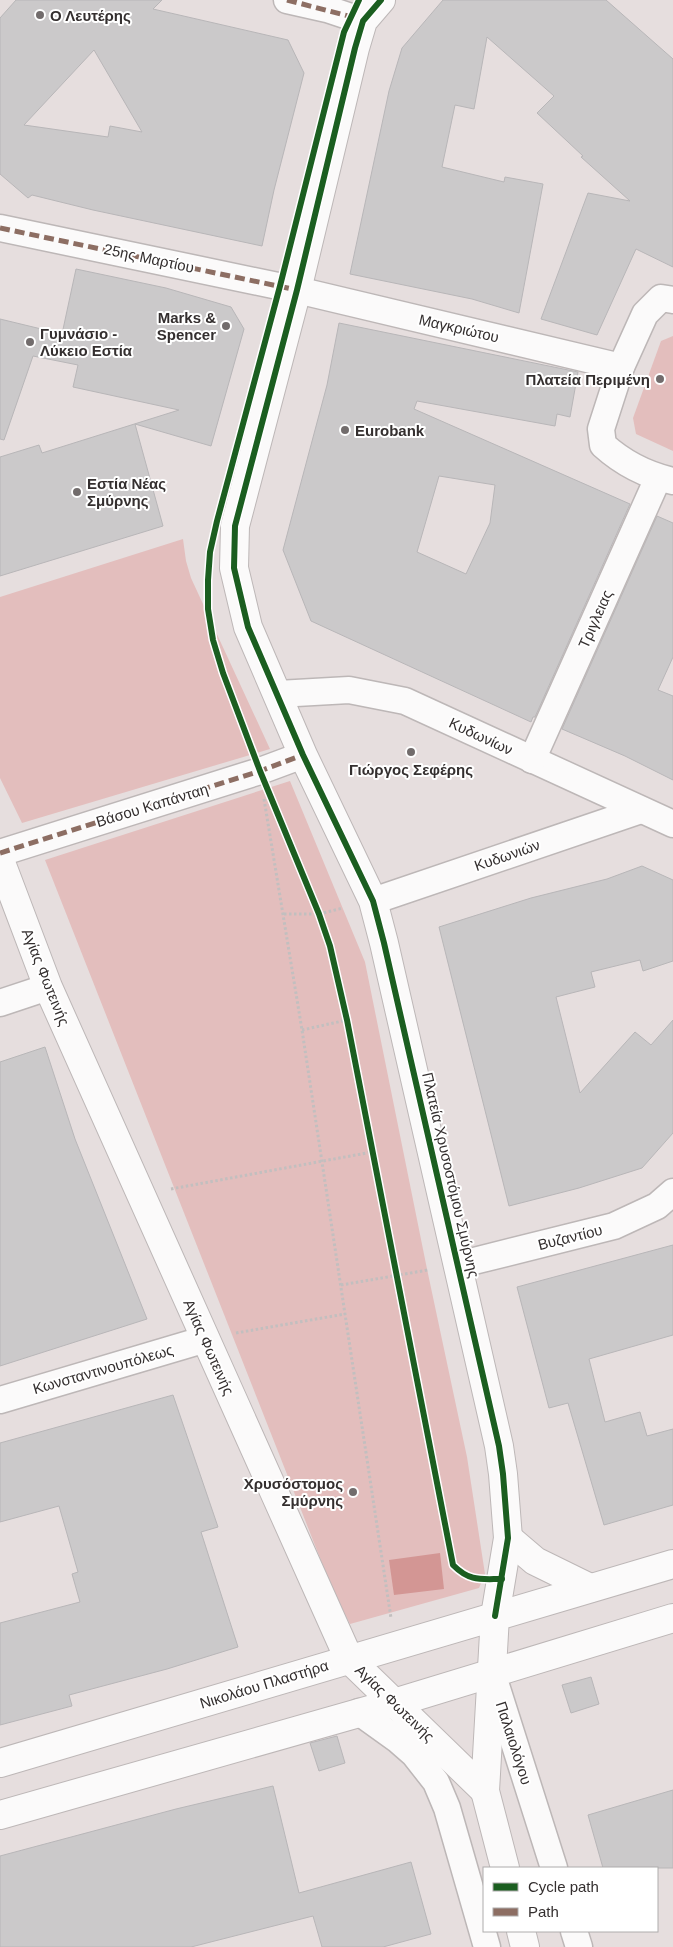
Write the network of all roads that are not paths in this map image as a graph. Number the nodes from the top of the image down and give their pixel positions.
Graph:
1 (287, 0) edge
2 (381, 0) edge
3 (363, 21) junction
4 (0, 228) edge
5 (297, 290) junction
6 (673, 300) edge
7 (621, 367) junction
8 (666, 480) edge
9 (278, 694) junction
10 (304, 755) junction
11 (532, 760) junction
12 (641, 810) junction
13 (673, 824) edge
14 (0, 852) edge
15 (0, 860) edge
16 (372, 901) junction
17 (48, 987) junction
18 (0, 1003) edge
19 (673, 1192) edge
20 (458, 1265) junction
21 (206, 1339) junction
22 (0, 1400) edge
23 (508, 1538) junction
24 (673, 1564) edge
25 (590, 1588) junction
26 (495, 1616) junction
27 (673, 1618) edge
28 (349, 1659) junction
29 (492, 1672) junction
30 (394, 1703) junction
31 (359, 1712) junction
32 (0, 1763) edge
33 (485, 1791) junction
34 (0, 1815) edge
35 (505, 1867) edge
36 (554, 1867) edge
37 (521, 1932) edge
38 (574, 1932) edge
39 (487, 1947) edge
40 (526, 1947) edge
41 (579, 1947) edge

1 - 3 street
2 - 3 street
3 - 5 street, Πλατεία Χρυσοστόμου Σμύρνης
4 - 5 street, 25ης Μαρτίου
5 - 7 street, Μαγκριώτου
5 - 9 street, Πλατεία Χρυσοστόμου Σμύρνης
6 - 7 street
7 - 8 street
8 - 11 street, Τριγλειας
9 - 10 street, Πλατεία Χρυσοστόμου Σμύρνης
9 - 11 street, Κυδωνίων
10 - 14 street, Βάσου Καπάνταη
10 - 16 street, Πλατεία Χρυσοστόμου Σμύρνης
11 - 12 street, Κυδωνίων
12 - 13 street, Κυδωνίων
12 - 16 street, Κυδωνιών
15 - 17 street, Αγίας Φωτεινής
16 - 20 street, Πλατεία Χρυσοστόμου Σμύρνης
17 - 18 street
17 - 21 street, Αγίας Φωτεινής
19 - 20 street, Βυζαντίου
20 - 23 street, Πλατεία Χρυσοστόμου Σμύρνης
21 - 22 street, Κωνσταντινουπόλεως
21 - 28 street, Αγίας Φωτεινής
23 - 25 street
23 - 26 street, Πλατεία Χρυσοστόμου Σμύρνης
24 - 25 street, Νικολάου Πλαστήρα
25 - 26 street, Νικολάου Πλαστήρα
26 - 28 street, Νικολάου Πλαστήρα
26 - 29 street, Παλαιολόγου
27 - 29 street
28 - 30 street, Αγίας Φωτεινής
28 - 32 street, Νικολάου Πλαστήρα
29 - 30 street
29 - 33 street
29 - 36 street, Παλαιολόγου
30 - 31 street
30 - 33 street, Αγίας Φωτεινής
31 - 34 street
31 - 39 street, Αγίας Φωτεινής
33 - 35 street
37 - 40 street
38 - 41 street

